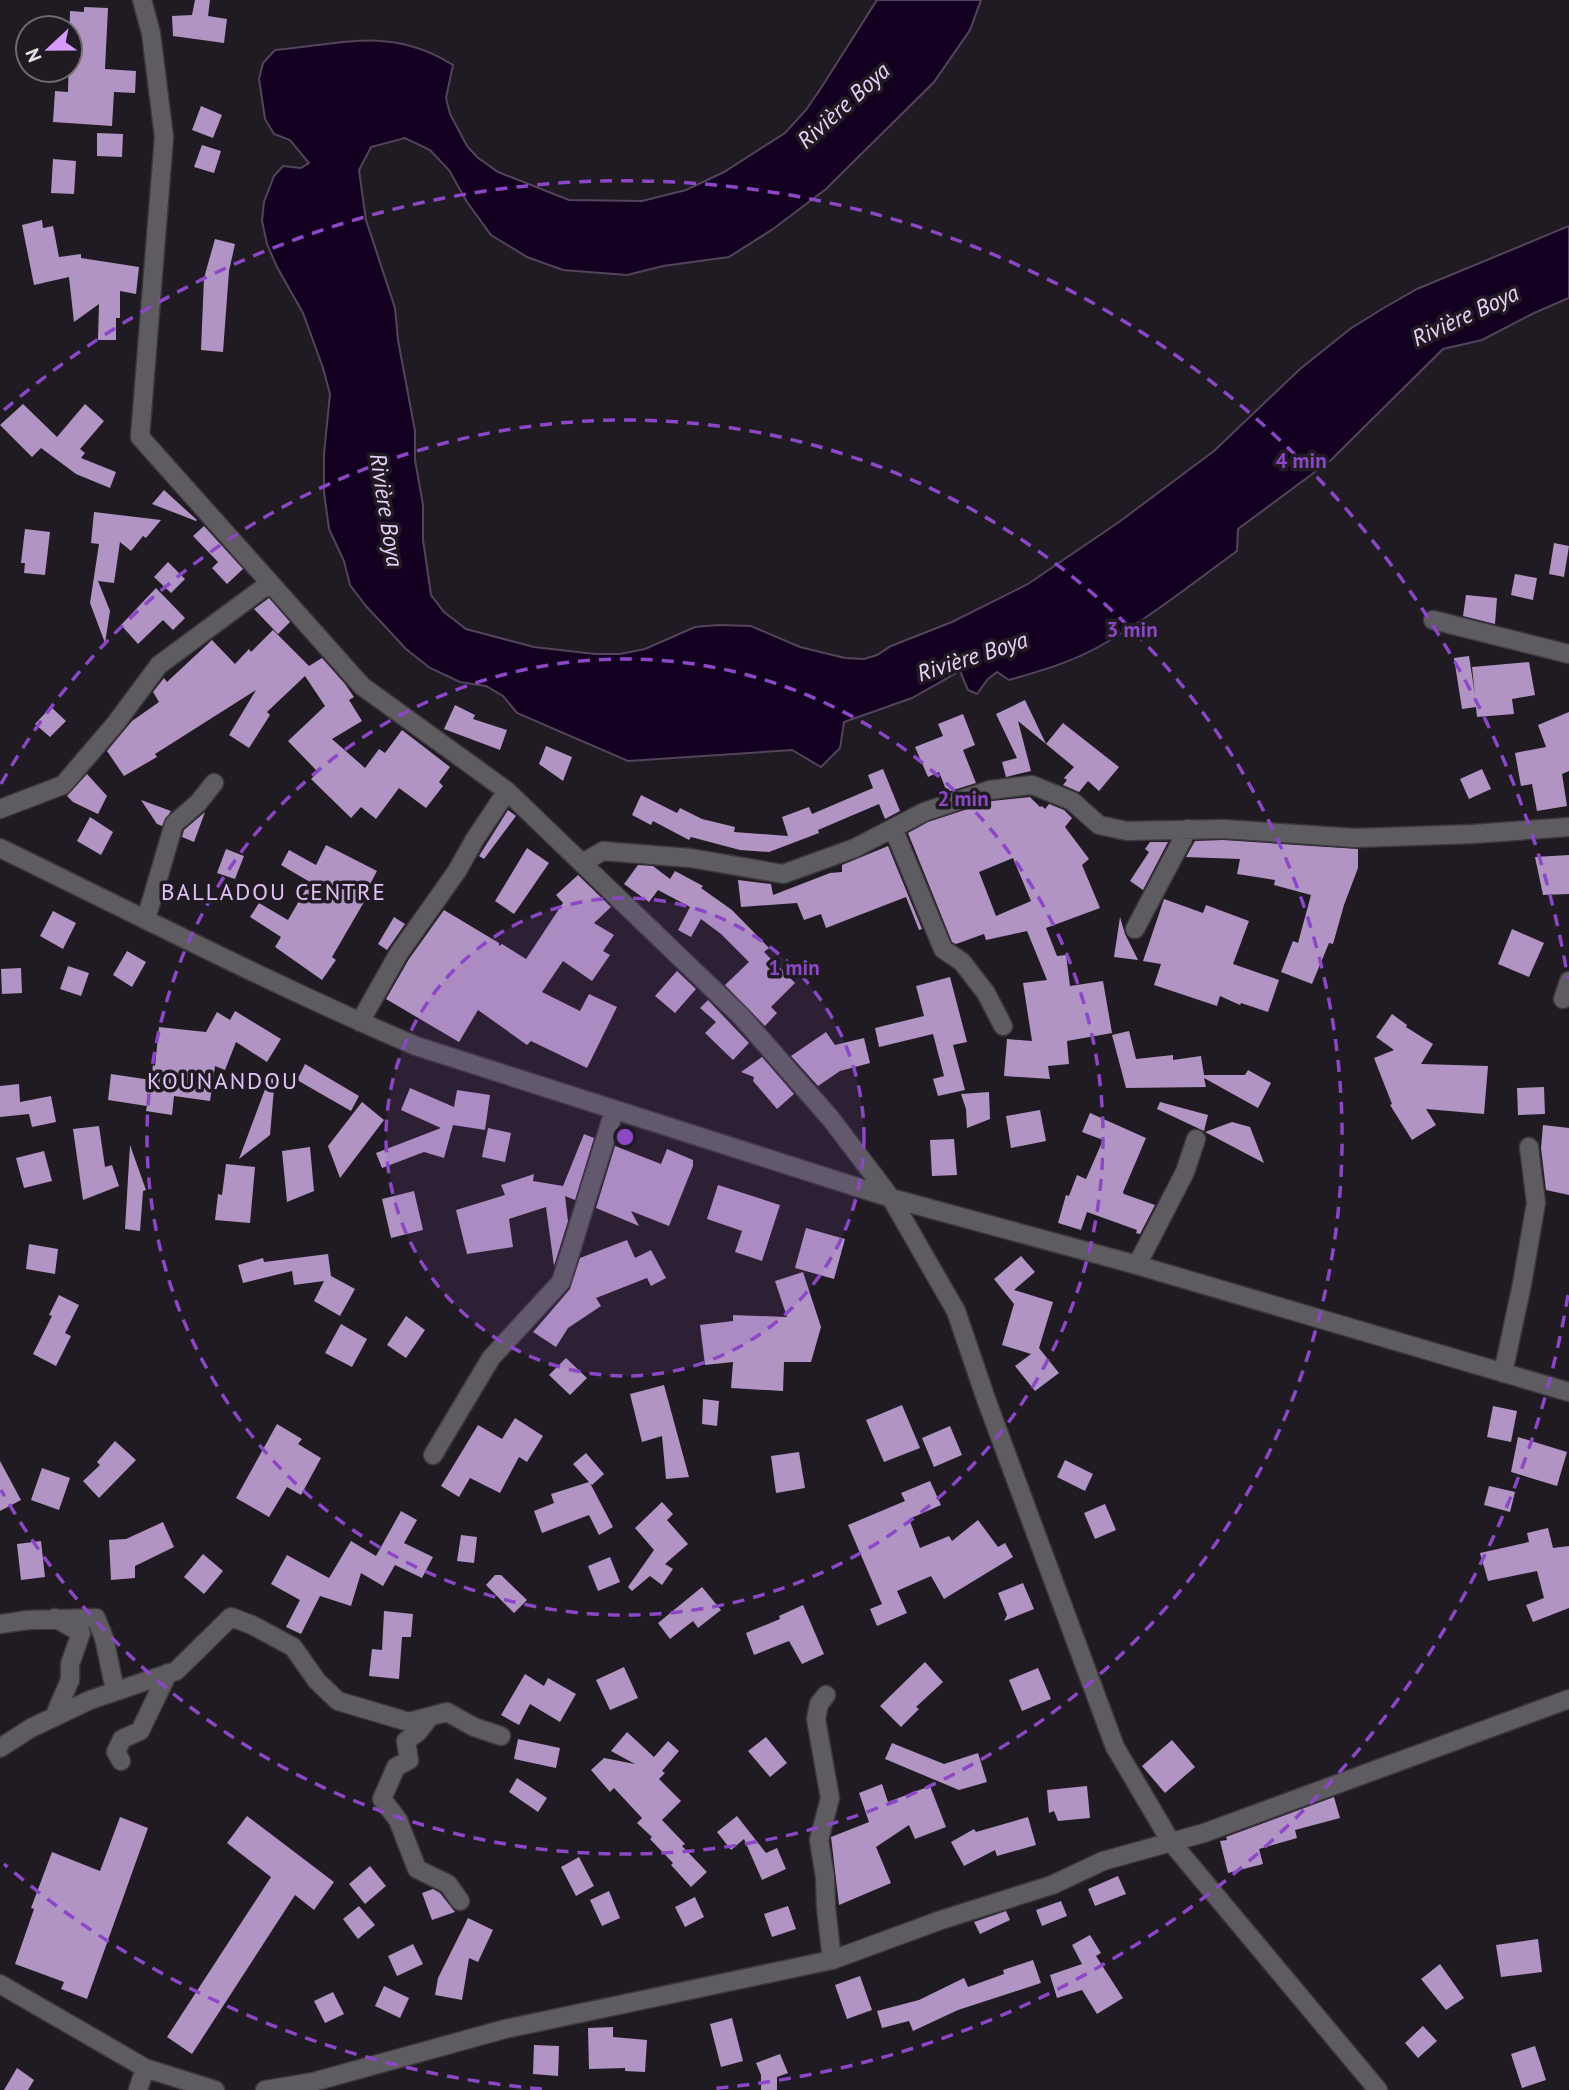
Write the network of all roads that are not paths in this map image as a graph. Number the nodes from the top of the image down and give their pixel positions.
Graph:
1 (142, 0) edge
2 (270, 583) junction
3 (1433, 620) dead end
4 (1569, 654) edge
5 (214, 783) dead end
6 (507, 790) junction
7 (0, 809) edge
8 (1569, 827) edge
9 (893, 828) junction
10 (1188, 829) junction
11 (0, 848) edge
12 (584, 862) junction
13 (146, 919) junction
14 (1135, 929) dead end
15 (1569, 981) edge
16 (1563, 999) dead end
17 (360, 1022) junction
18 (1003, 1026) dead end
19 (614, 1111) junction
20 (1196, 1139) dead end
21 (1529, 1147) dead end
22 (891, 1198) junction
23 (1137, 1265) junction
24 (1503, 1373) junction
25 (1569, 1392) edge
26 (433, 1455) dead end
27 (55, 1618) junction
28 (0, 1624) edge
29 (168, 1673) junction
30 (115, 1690) junction
31 (826, 1695) dead end
32 (1569, 1699) edge
33 (54, 1717) junction
34 (429, 1718) junction
35 (501, 1736) dead end
36 (0, 1748) edge
37 (121, 1761) dead end
38 (1171, 1842) junction
39 (460, 1901) dead end
40 (832, 1960) junction
41 (0, 1984) edge
42 (145, 2068) junction
43 (138, 2090) edge
44 (215, 2090) edge
45 (265, 2090) edge
46 (1378, 2090) edge

1 - 2 street
2 - 6 street
2 - 7 street
3 - 4 street
5 - 13 street
6 - 12 street
6 - 17 street
8 - 10 street
9 - 10 street
9 - 12 street
9 - 18 street
10 - 14 street
11 - 13 street
12 - 22 street
13 - 17 street
15 - 16 street
17 - 19 street
19 - 22 street
19 - 26 street
20 - 23 street
21 - 24 street
22 - 23 street
22 - 38 street
23 - 24 street
24 - 25 street
27 - 28 street
27 - 30 street
27 - 33 street
29 - 30 street
29 - 34 street
29 - 37 street
30 - 33 street
31 - 40 street
32 - 38 street
33 - 36 street
34 - 35 street
34 - 39 street
38 - 40 street
38 - 46 street
40 - 45 street
41 - 42 street
42 - 43 street
42 - 44 street

